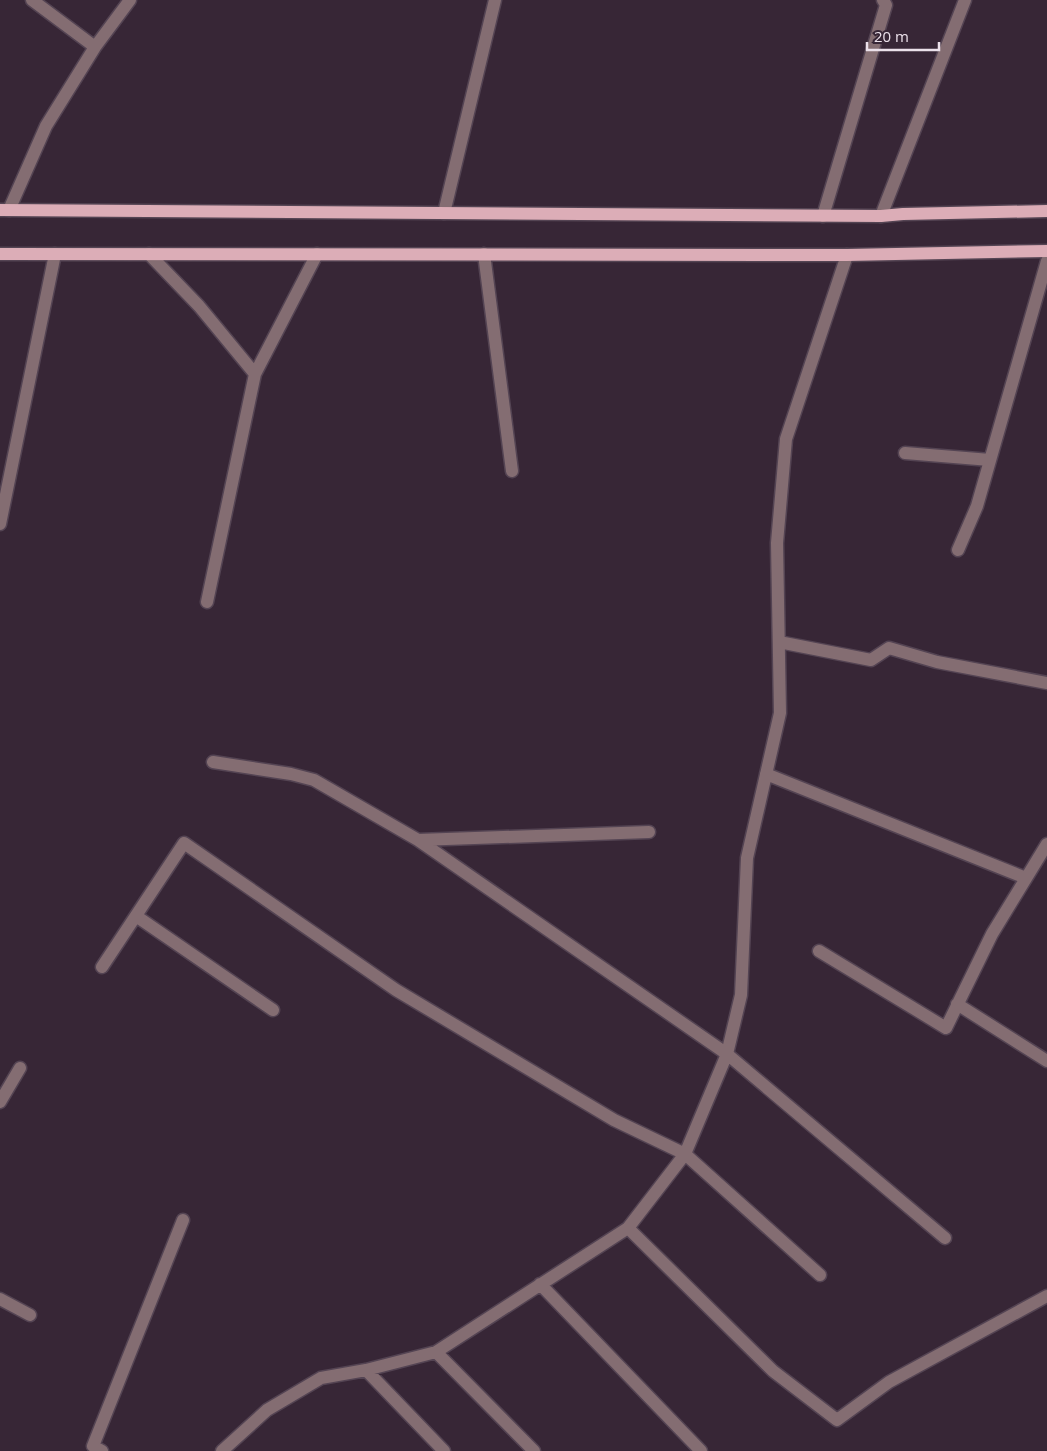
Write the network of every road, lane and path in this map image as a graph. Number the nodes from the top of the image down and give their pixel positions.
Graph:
1 (32, 0) edge
2 (130, 0) edge
3 (495, 0) edge
4 (883, 0) edge
5 (965, 0) edge
6 (95, 47) junction
7 (4, 210) edge
8 (1047, 211) edge
9 (444, 213) junction
10 (824, 216) junction
11 (881, 216) junction
12 (1047, 251) edge
13 (0, 254) edge
14 (55, 254) junction
15 (149, 254) junction
16 (317, 254) junction
17 (484, 254) junction
18 (847, 255) junction
19 (1047, 261) edge
20 (255, 374) junction
21 (905, 453) dead end
22 (990, 460) junction
23 (512, 471) dead end
24 (0, 524) edge
25 (958, 550) dead end
26 (207, 602) dead end
27 (779, 642) junction
28 (1047, 683) edge
29 (213, 762) dead end
30 (766, 774) junction
31 (649, 832) dead end
32 (418, 840) junction
33 (1047, 844) edge
34 (1026, 878) junction
35 (136, 916) junction
36 (819, 951) dead end
37 (102, 967) dead end
38 (957, 1004) junction
39 (273, 1010) dead end
40 (727, 1054) junction
41 (1047, 1061) edge
42 (20, 1068) dead end
43 (0, 1102) edge
44 (685, 1154) junction
45 (183, 1220) dead end
46 (628, 1228) junction
47 (945, 1238) dead end
48 (820, 1274) dead end
49 (540, 1284) junction
50 (1047, 1296) edge
51 (0, 1299) edge
52 (30, 1315) dead end
53 (436, 1352) junction
54 (366, 1370) junction
55 (102, 1451) edge
56 (222, 1451) edge
57 (444, 1451) edge
58 (534, 1451) edge
59 (701, 1451) edge

1 - 6 street
2 - 6 street
3 - 9 street
4 - 10 street
5 - 11 street
6 - 7 street
7 - 9 main road
8 - 11 main road
9 - 10 main road
10 - 11 main road
12 - 18 main road
13 - 14 main road
14 - 15 main road
14 - 24 street
15 - 16 main road
15 - 20 street
16 - 17 main road
16 - 20 street
17 - 18 main road
17 - 23 street
18 - 27 street
19 - 22 street
20 - 26 street
21 - 22 street
22 - 25 street
27 - 28 street
27 - 30 street
29 - 32 street
30 - 34 street
30 - 40 street
31 - 32 street
32 - 40 street
33 - 34 street
34 - 38 street
35 - 37 street
35 - 39 street
35 - 44 street
36 - 38 street
38 - 41 street
40 - 44 street
40 - 47 street
42 - 43 street
44 - 46 street
44 - 48 street
45 - 55 street
46 - 49 street
46 - 50 street
49 - 53 street
49 - 59 street
51 - 52 street
53 - 54 street
53 - 58 street
54 - 56 street
54 - 57 street

